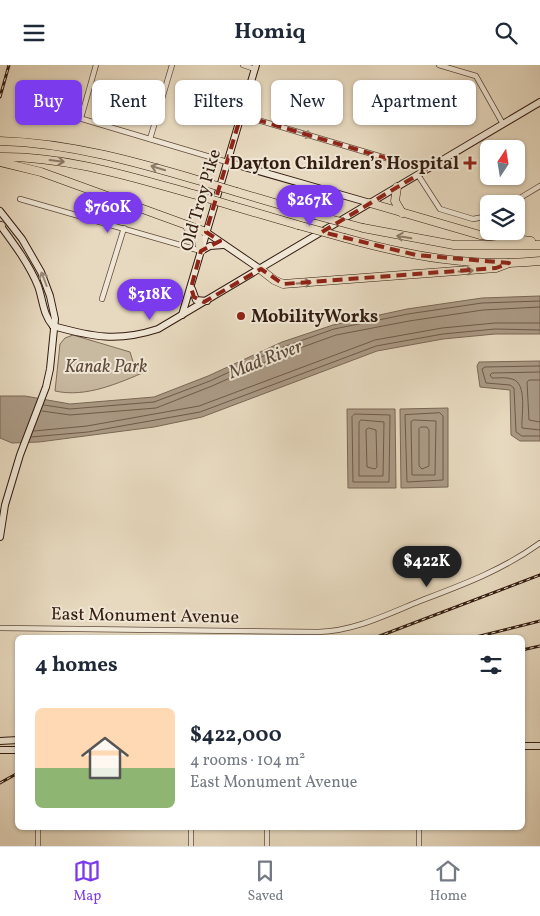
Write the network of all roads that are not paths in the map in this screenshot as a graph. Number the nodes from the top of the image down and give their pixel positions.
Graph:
1 (96, 65) edge
2 (172, 65) edge
3 (243, 65) edge
4 (439, 65) edge
5 (256, 67) edge
6 (252, 80) edge
7 (540, 102) edge
8 (82, 114) edge
9 (82, 118) edge
10 (261, 121) edge
11 (503, 124) junction
12 (238, 125) edge
13 (150, 139) junction
14 (0, 141) edge
15 (4, 159) edge
16 (227, 162) junction
17 (426, 170) junction
18 (418, 175) junction
19 (540, 186) edge
20 (397, 187) junction
21 (525, 195) edge
22 (20, 199) dead end
23 (370, 203) junction
24 (0, 211) edge
25 (402, 213) junction
26 (480, 218) edge
27 (183, 223) junction
28 (0, 225) edge
29 (124, 228) junction
30 (206, 232) junction
31 (540, 244) edge
32 (226, 245) junction
33 (201, 251) junction
34 (540, 261) edge
35 (509, 263) junction
36 (260, 269) junction
37 (191, 288) junction
38 (102, 299) dead end
39 (208, 301) junction
40 (182, 315) junction
41 (52, 326) junction
42 (0, 537) edge
43 (540, 543) edge
44 (0, 628) edge
45 (0, 741) edge
46 (15, 741) edge
47 (525, 746) edge
48 (540, 746) edge
49 (0, 750) edge
50 (15, 750) edge
51 (38, 830) edge
52 (191, 830) edge
53 (266, 830) edge
54 (419, 830) edge
55 (38, 846) edge
56 (191, 846) edge
57 (267, 846) edge
58 (419, 846) edge

1 - 8 street
2 - 13 street
3 - 5 street
4 - 11 street
5 - 6 main road, Old Troy Pike
7 - 11 main road
9 - 13 street
10 -> 17 street
11 - 17 main road
12 - 16 main road, Old Troy Pike
13 - 16 street
31 -> 14 highway, bridge
15 - 27 highway
15 -> 35 highway, bridge
16 - 23 main road
16 - 30 main road, Old Troy Pike
17 - 18 main road
18 - 20 main road
18 - 26 street
19 - 21 street
20 - 23 main road
20 - 25 highway
22 - 29 street
23 - 25 highway
23 - 36 main road
41 -> 24 main road
25 - 31 highway
27 - 30 highway
27 - 33 highway
28 - 41 main road
29 - 33 street
29 - 38 street
30 - 32 main road
30 - 33 main road, Old Troy Pike
32 - 33 main road
32 - 36 main road
33 - 37 main road, Old Troy Pike
34 - 35 highway
36 -> 35 highway
36 - 39 main road
37 - 39 main road
37 - 40 main road, Old Troy Pike
39 - 40 main road
40 - 41 main road
41 - 42 main road
43 - 44 street, East Monument Avenue
45 - 46 main road
47 - 48 main road
49 - 50 main road
51 - 55 street
52 - 56 street
53 - 57 street
54 - 58 street

